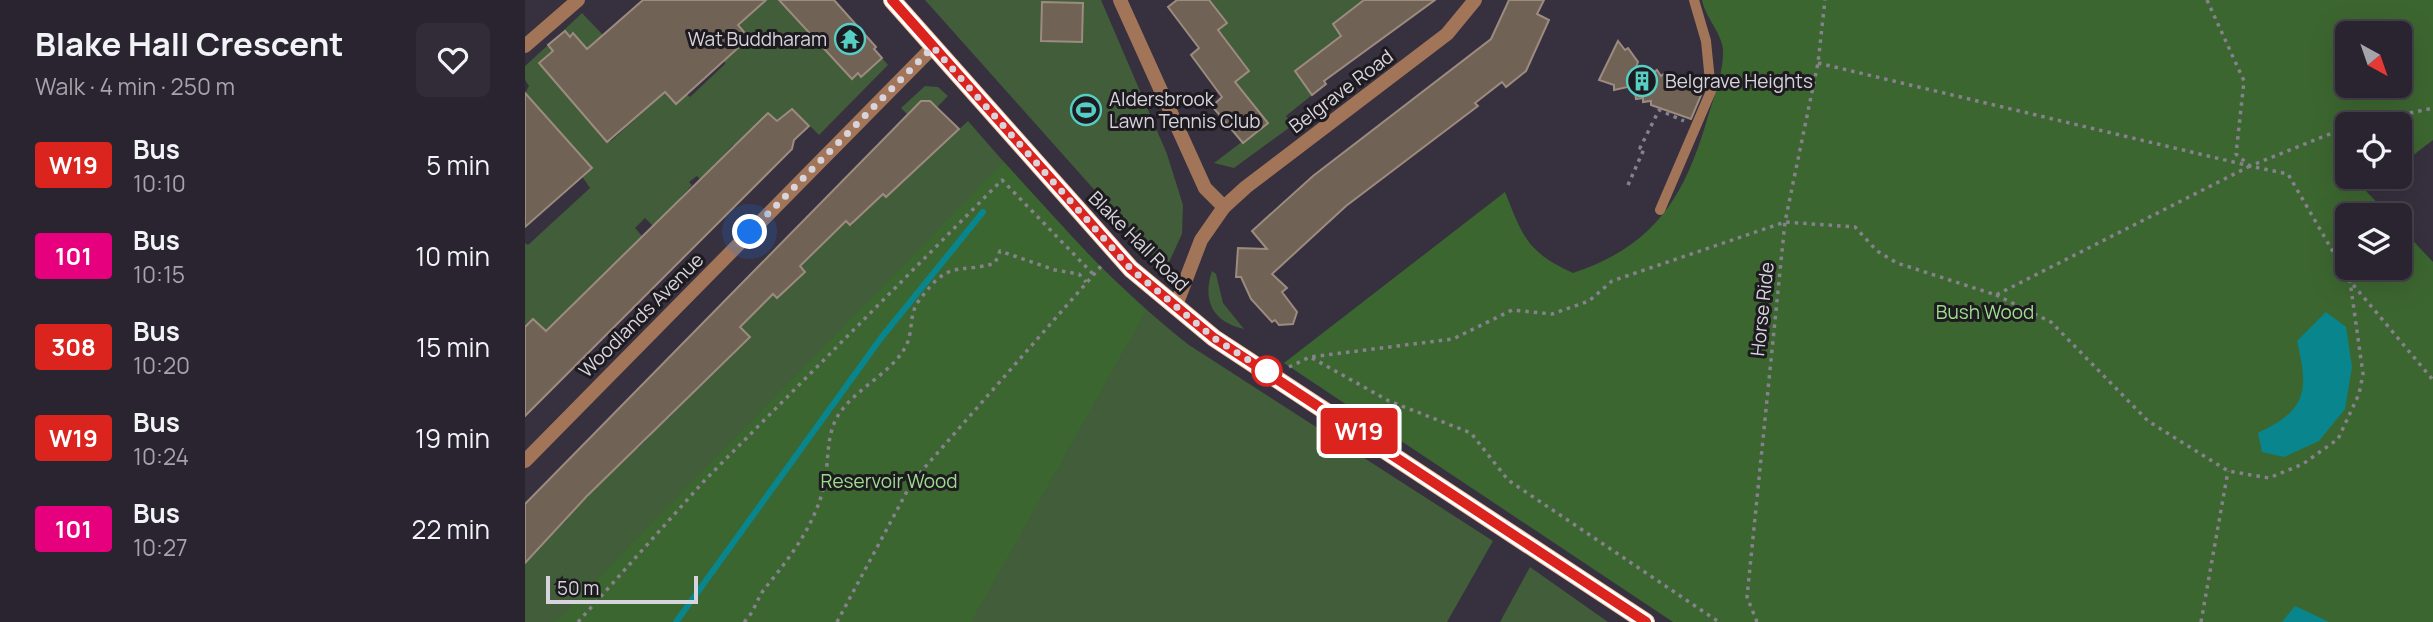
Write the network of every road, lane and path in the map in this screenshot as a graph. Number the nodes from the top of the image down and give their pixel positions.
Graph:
1 (578, 0) edge
2 (892, 0) edge
3 (1120, 0) edge
4 (1475, 0) edge
5 (1695, 0) edge
6 (1825, 0) edge
7 (2214, 0) edge
8 (2208, 2) edge
9 (525, 46) edge
10 (933, 47) junction
11 (1818, 63) junction
12 (2433, 108) edge
13 (2412, 113) edge
14 (1696, 126) junction
15 (2335, 132) edge
16 (2250, 166) junction
17 (1628, 185) dead end
18 (1224, 207) junction
19 (1660, 210) dead end
20 (1785, 222) junction
21 (1100, 267) dead end
22 (1093, 274) junction
23 (2350, 281) junction
24 (1086, 282) junction
25 (1996, 295) junction
26 (1175, 308) junction
27 (1310, 357) junction
28 (1279, 379) junction
29 (2433, 380) edge
30 (525, 461) edge
31 (2228, 471) junction
32 (578, 622) edge
33 (744, 622) edge
34 (837, 622) edge
35 (1646, 622) edge
36 (1720, 622) edge
37 (1757, 622) edge
38 (2201, 622) edge

1 - 9 street
2 - 10 main road, Blake Hall Road
3 - 18 street
4 - 18 street, Belgrave Road
5 - 14 lane
6 - 11 path, Horse Ride
7 - 8 path
8 - 16 path
10 - 26 main road, Blake Hall Road
10 - 30 street, Woodlands Avenue
11 - 16 path
11 - 20 path, Horse Ride
12 - 13 path
14 - 17 path
14 - 19 lane
15 - 16 path
16 - 23 path
16 - 25 path
18 - 26 street, Belgrave Road
20 - 25 path
20 - 27 path
20 - 37 path, Horse Ride
21 - 22 path
22 - 24 path
22 - 32 path
23 - 29 path
23 - 31 path
24 - 33 path
24 - 34 path
25 - 31 path
26 - 28 main road, Blake Hall Road
27 - 28 path
27 - 36 path
28 - 35 main road, Blake Hall Road
31 - 38 path

